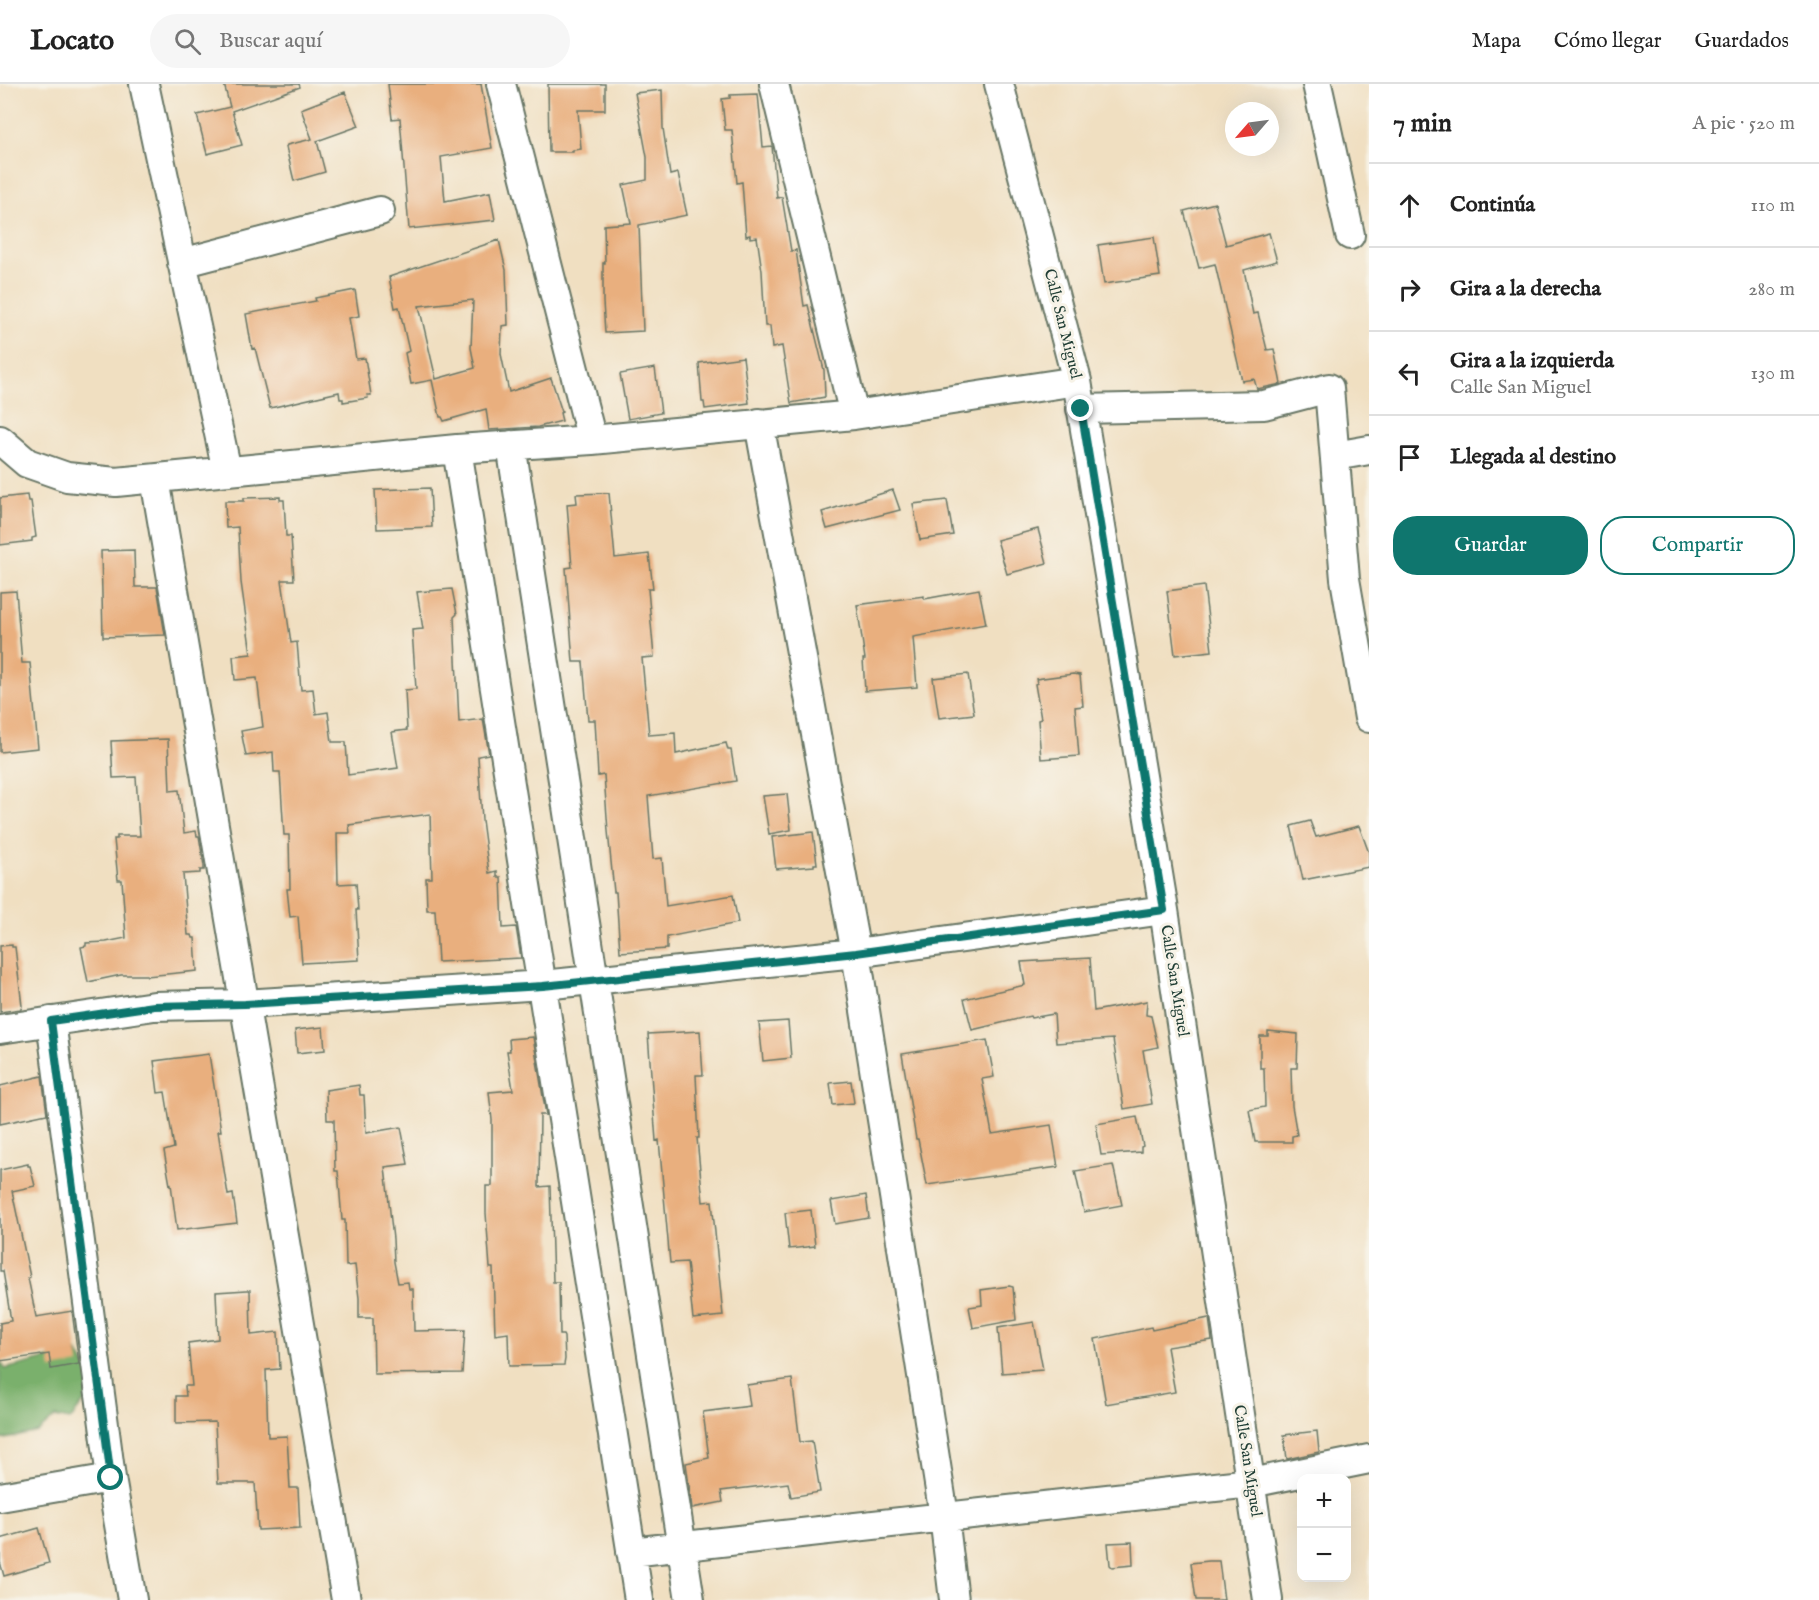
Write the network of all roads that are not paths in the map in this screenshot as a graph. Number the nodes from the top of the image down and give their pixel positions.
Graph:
1 (144, 84) edge
2 (501, 84) edge
3 (774, 84) edge
4 (999, 84) edge
5 (1317, 84) edge
6 (380, 211) dead end
7 (1350, 235) dead end
8 (182, 263) junction
9 (1077, 381) junction
10 (1081, 409) junction
11 (854, 415) junction
12 (759, 423) junction
13 (0, 440) edge
14 (592, 440) junction
15 (511, 445) junction
16 (457, 449) junction
17 (1369, 450) edge
18 (1335, 456) junction
19 (227, 471) junction
20 (154, 478) junction
21 (1362, 638) edge
22 (1369, 718) edge
23 (1164, 910) junction
24 (856, 953) junction
25 (593, 980) junction
26 (543, 986) junction
27 (245, 1004) junction
28 (51, 1021) junction
29 (0, 1029) edge
30 (1369, 1459) edge
31 (111, 1478) junction
32 (1251, 1483) junction
33 (0, 1497) edge
34 (944, 1516) junction
35 (682, 1545) junction
36 (631, 1552) junction
37 (132, 1600) edge
38 (346, 1600) edge
39 (639, 1600) edge
40 (690, 1600) edge
41 (954, 1600) edge
42 (1268, 1600) edge

1 - 8 street
2 - 14 street
3 - 11 street
4 - 9 street, Calle San Miguel
5 - 7 street
6 - 8 street
8 - 19 street
9 - 10 street, Calle San Miguel
9 - 11 street
10 - 18 street
10 - 23 street, Calle San Miguel
11 - 12 street
12 - 14 street
12 - 24 street
13 - 20 street
14 - 15 street
15 - 16 street
15 - 25 street
16 - 19 street
16 - 26 street
17 - 18 street
18 - 21 street
19 - 20 street
20 - 27 street
21 - 22 street
23 - 24 street
23 - 32 street, Calle San Miguel
24 - 25 street
24 - 34 street
25 - 26 street
25 - 35 street
26 - 27 street
26 - 36 street
27 - 28 street
27 - 38 street
28 - 29 street
28 - 31 street
30 - 32 street
31 - 33 street
31 - 37 street
32 - 34 street
32 - 42 street, Calle San Miguel
34 - 35 street
34 - 41 street
35 - 36 street
35 - 40 street
36 - 39 street

